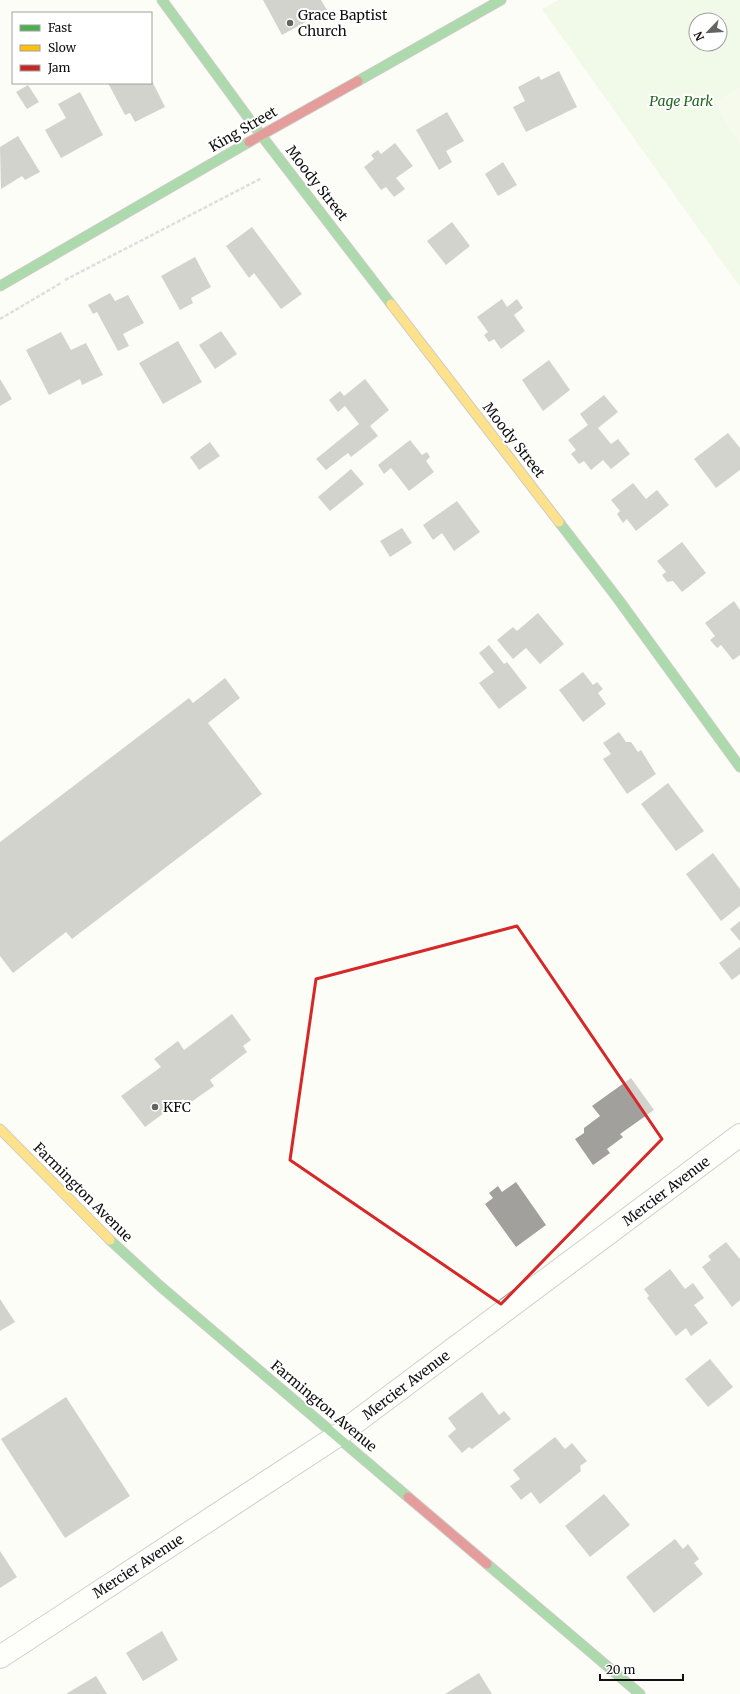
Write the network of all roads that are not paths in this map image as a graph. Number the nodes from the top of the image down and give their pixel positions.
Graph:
1 (162, 0) edge
2 (501, 0) edge
3 (261, 134) junction
4 (0, 286) edge
5 (740, 767) edge
6 (0, 1129) edge
7 (740, 1135) edge
8 (337, 1436) junction
9 (0, 1657) edge
10 (640, 1694) edge

1 - 3 main road, Moody Street
2 - 3 main road, King Street
3 - 4 main road, King Street
3 - 5 main road, Moody Street
6 - 8 main road, Farmington Avenue
7 - 8 street, Mercier Avenue
8 - 9 street, Mercier Avenue
8 - 10 main road, Farmington Avenue

